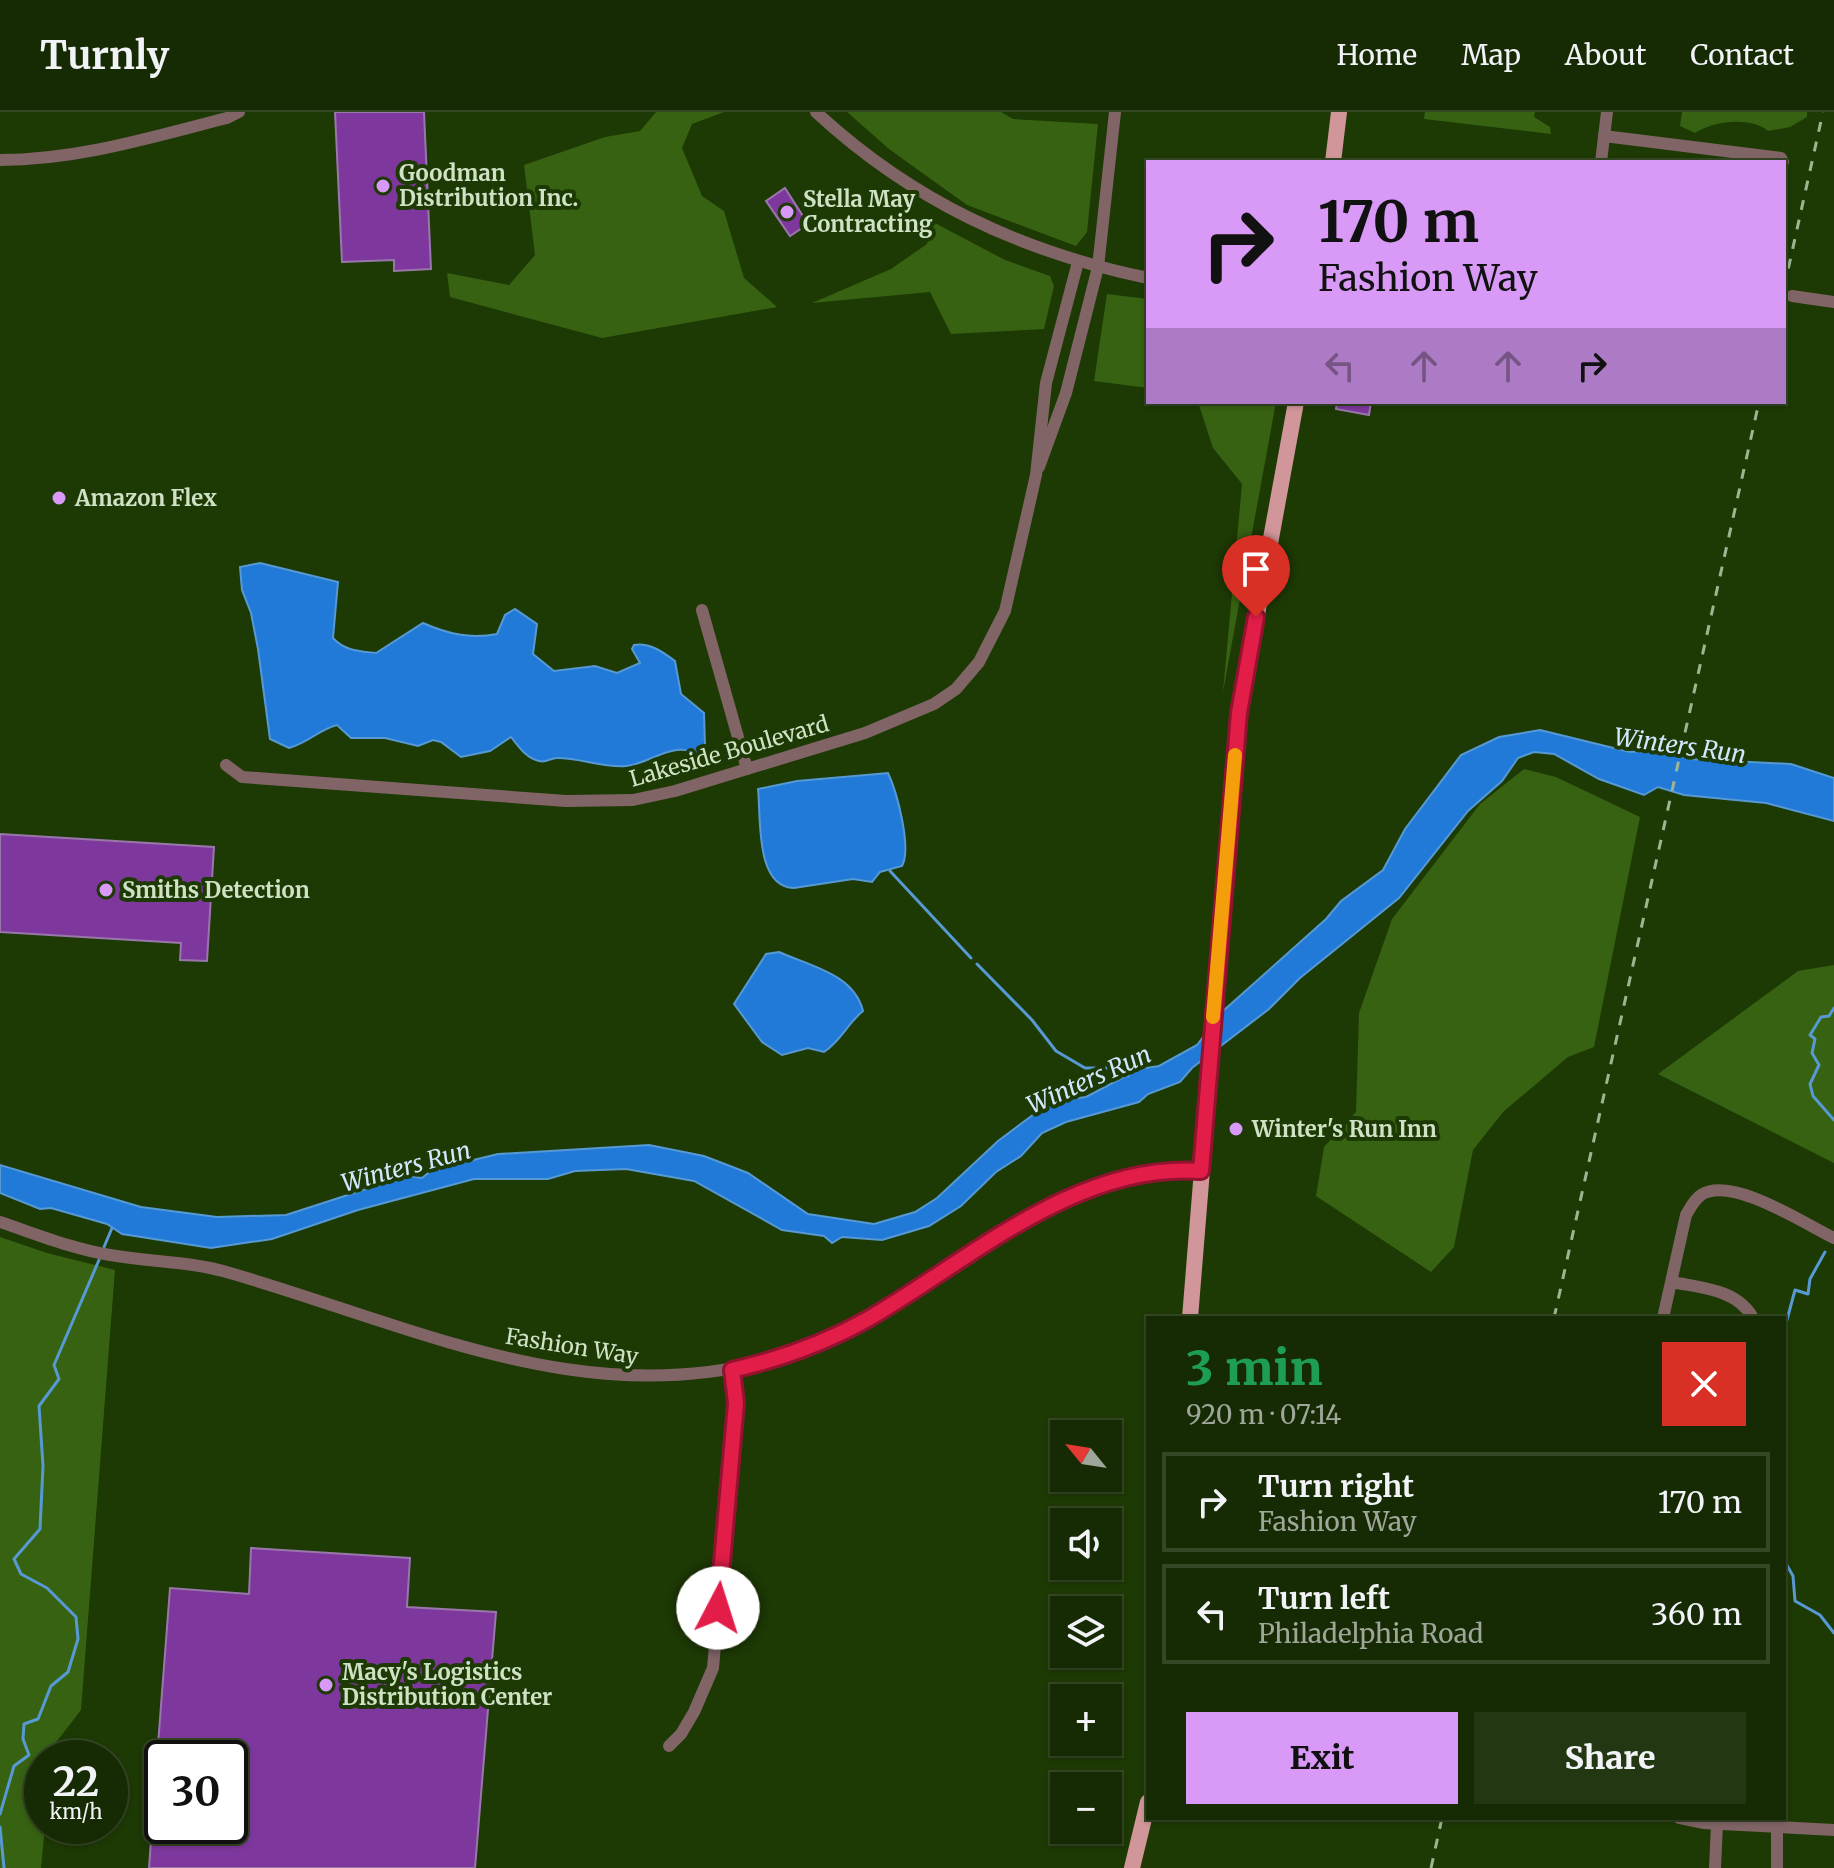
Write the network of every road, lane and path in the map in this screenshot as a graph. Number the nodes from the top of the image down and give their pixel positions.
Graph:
1 (239, 112) edge
2 (816, 112) edge
3 (1115, 112) edge
4 (1339, 112) edge
5 (1607, 112) edge
6 (1604, 136) junction
7 (0, 160) edge
8 (1333, 160) edge
9 (1601, 160) edge
10 (1769, 160) edge
11 (1078, 262) junction
12 (1098, 267) junction
13 (1146, 278) edge
14 (1792, 296) dead end
15 (1834, 302) edge
16 (1296, 404) edge
17 (1036, 475) junction
18 (702, 610) dead end
19 (226, 765) dead end
20 (747, 769) junction
21 (1201, 1171) junction
22 (0, 1222) edge
23 (1834, 1238) edge
24 (1672, 1282) junction
25 (1190, 1316) edge
26 (1664, 1316) edge
27 (1752, 1316) edge
28 (732, 1370) junction
29 (669, 1746) dead end
30 (1146, 1810) edge
31 (1692, 1820) edge
32 (1777, 1823) edge
33 (1717, 1824) junction
34 (1834, 1830) edge
35 (1132, 1868) edge
36 (1715, 1868) edge
37 (1777, 1868) edge

1 - 7 street
2 - 11 street
3 - 12 street, Lakeside Boulevard
4 - 8 main road
5 - 6 street
6 - 9 street
6 - 10 street
11 - 12 street
11 - 17 street, Lakeside Boulevard
12 - 13 street
12 - 17 street, Lakeside Boulevard
14 - 15 street
16 - 21 main road
17 - 20 street, Lakeside Boulevard
18 - 20 street
19 - 20 street, Lakeside Boulevard
21 - 25 main road
21 - 28 street, Fashion Way
22 - 28 street, Fashion Way
23 - 24 street
24 - 26 street
24 - 27 street
28 - 29 street
30 - 35 main road
31 - 33 street
32 - 33 street
32 - 34 street
32 - 37 street
33 - 36 street

